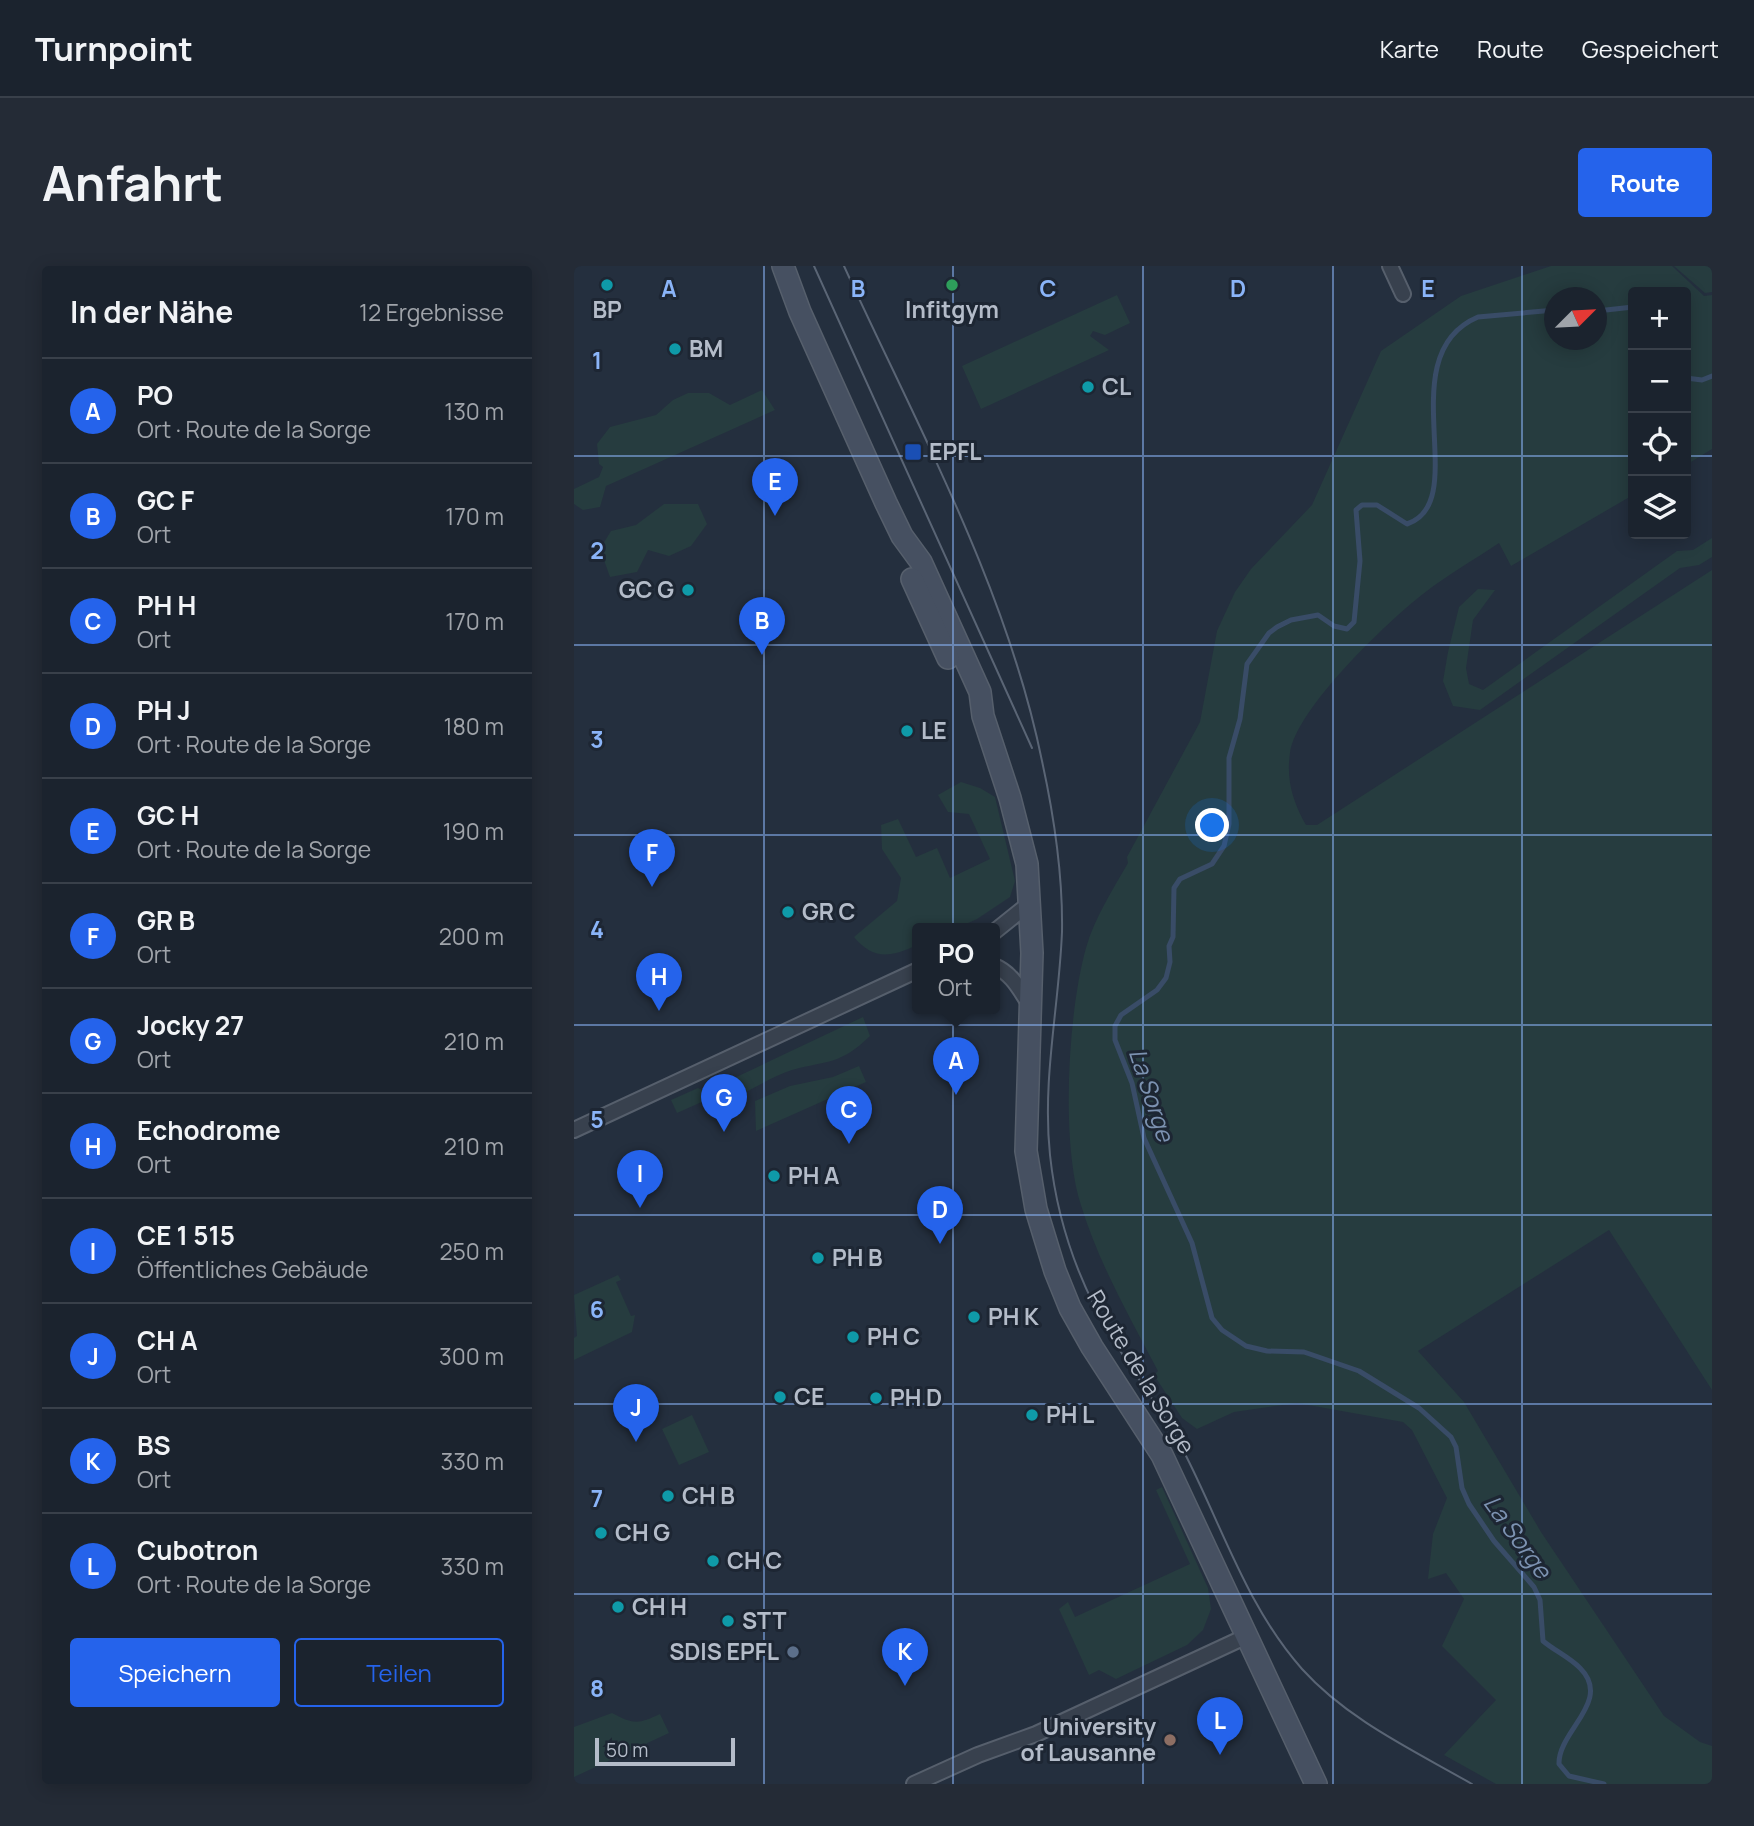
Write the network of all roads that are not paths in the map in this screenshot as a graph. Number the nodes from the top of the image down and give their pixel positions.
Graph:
1 (783, 266) edge
2 (1390, 266) edge
3 (1403, 294) dead end
4 (1029, 904) junction
5 (1000, 928) edge
6 (1000, 968) edge
7 (912, 973) edge
8 (1030, 1006) junction
9 (574, 1130) edge
10 (1247, 1636) junction
11 (914, 1784) edge
12 (1316, 1784) edge

1 - 4 street, Route de la Sorge
2 - 3 street
4 - 5 street
4 - 8 street, Route de la Sorge
6 - 8 street
7 - 9 street
8 - 10 street, Route de la Sorge
10 - 11 street
10 - 12 street, Route de la Sorge

